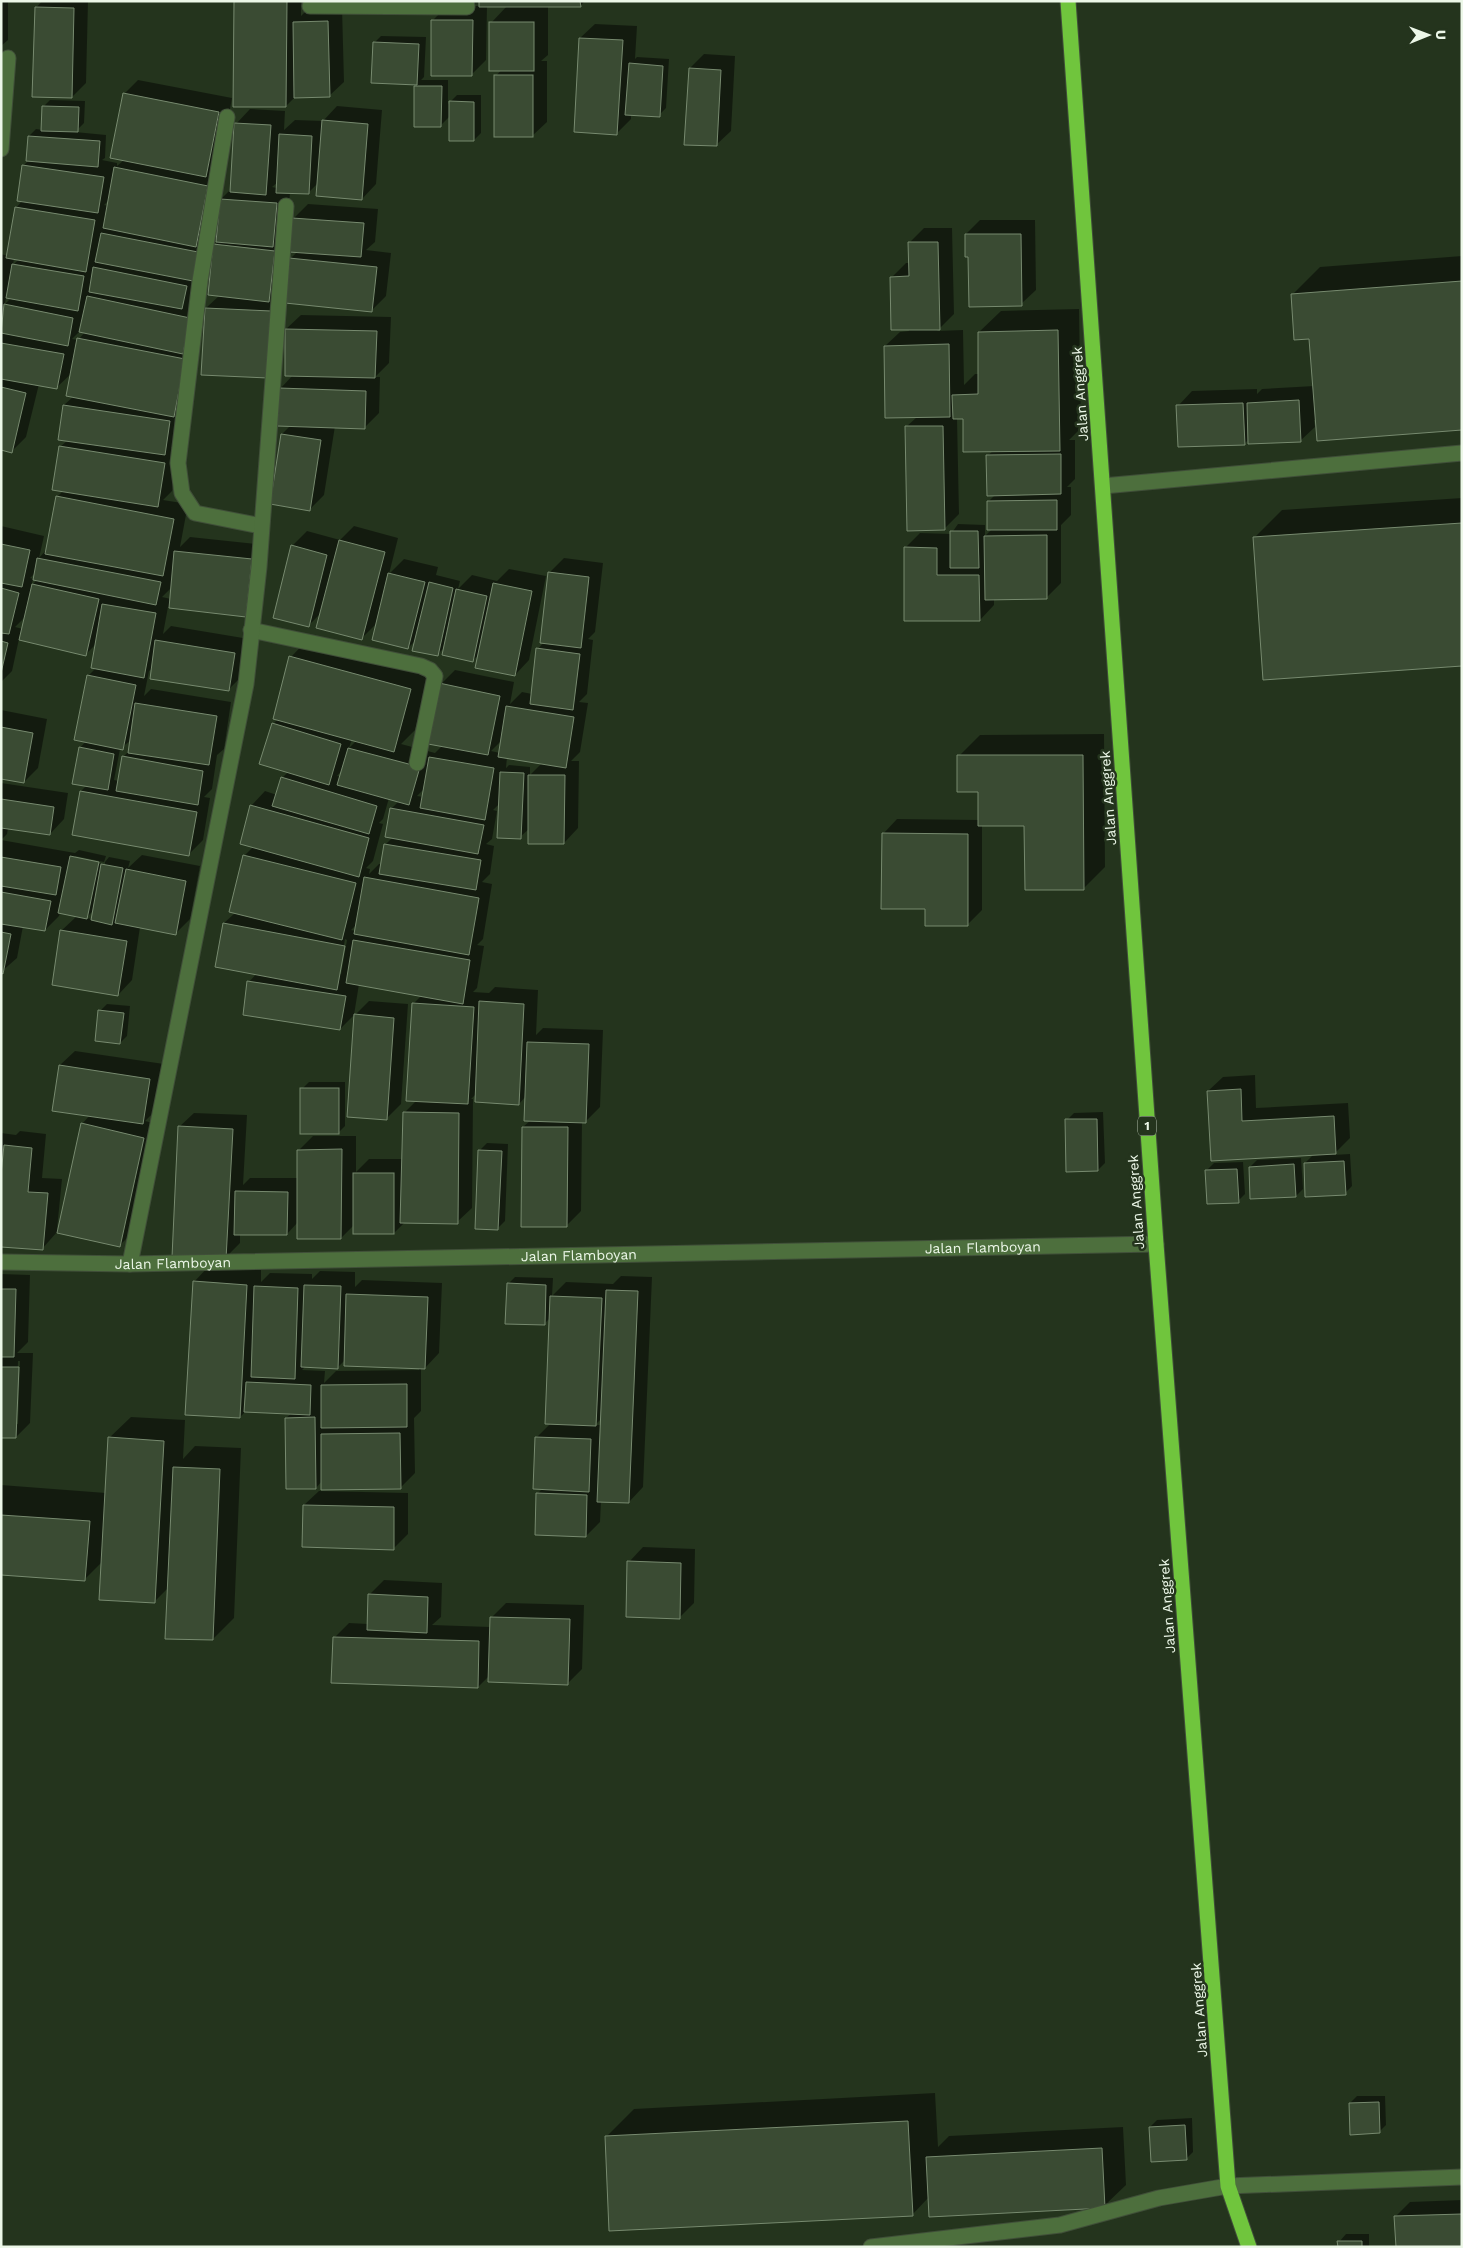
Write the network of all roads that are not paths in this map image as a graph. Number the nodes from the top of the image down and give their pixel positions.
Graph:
1 (466, 1) edge
2 (1068, 1) edge
3 (310, 6) dead end
4 (8, 58) dead end
5 (227, 117) dead end
6 (1, 149) edge
7 (286, 206) dead end
8 (1462, 453) edge
9 (1103, 486) junction
10 (261, 526) junction
11 (252, 630) junction
12 (417, 763) dead end
13 (1156, 1244) junction
14 (1, 1262) edge
15 (130, 1264) junction
16 (1462, 2177) edge
17 (1228, 2186) junction
18 (871, 2247) edge
19 (1249, 2247) edge

1 - 3 street
2 - 9 highway, Jalan Anggrek / 1
4 - 6 street
5 - 10 street
7 - 10 street
8 - 9 street
9 - 13 highway, Jalan Anggrek / 1
10 - 11 street
11 - 12 street
11 - 15 street
13 - 15 street, Jalan Flamboyan
13 - 17 highway, Jalan Anggrek / 1
14 - 15 street, Jalan Flamboyan
16 - 17 street
17 - 18 street
17 - 19 highway, Jalan Anggrek / 1

